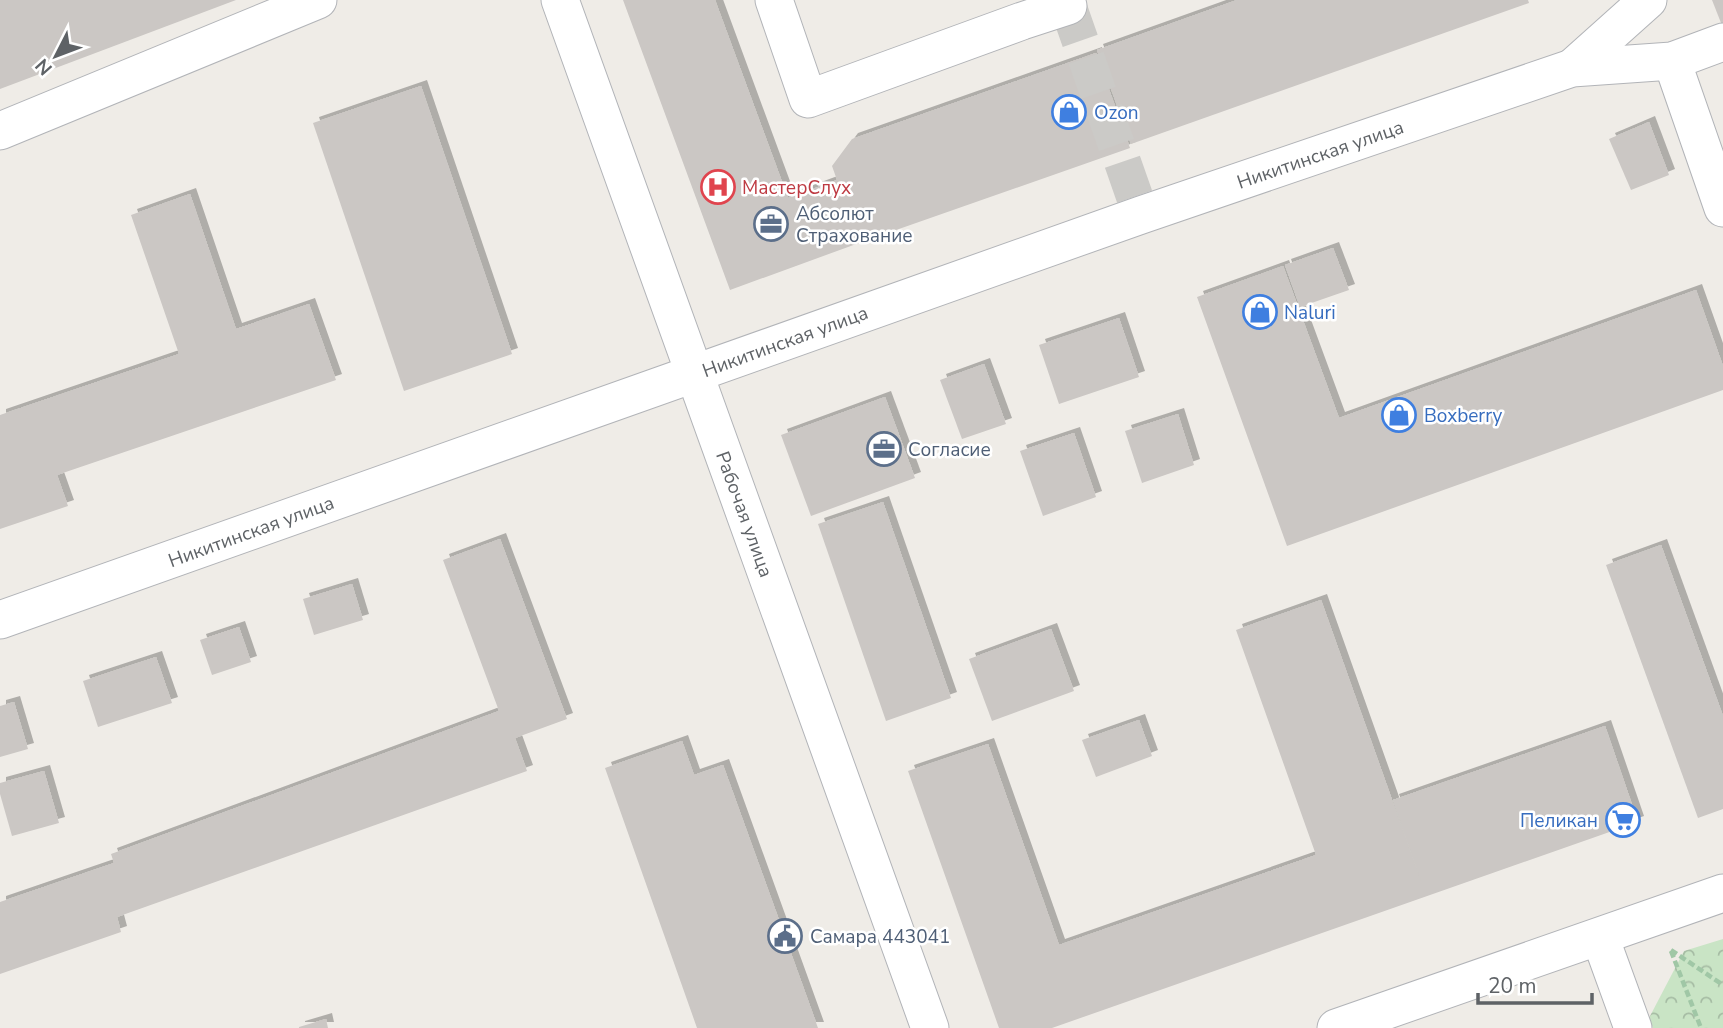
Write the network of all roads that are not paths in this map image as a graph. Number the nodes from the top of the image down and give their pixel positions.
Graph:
1 (318, 0) edge
2 (560, 0) edge
3 (774, 0) edge
4 (1648, 0) edge
5 (1068, 6) dead end
6 (1018, 10) edge
7 (1723, 42) edge
8 (1672, 61) junction
9 (1572, 68) junction
10 (0, 131) edge
11 (1723, 208) edge
12 (694, 373) junction
13 (0, 620) edge
14 (1723, 893) edge
15 (1600, 937) junction
16 (930, 1028) edge
17 (1336, 1028) edge
18 (1633, 1028) edge

1 - 10 street
2 - 12 street, Рабочая улица
3 - 6 street
4 - 9 street, Никитинская улица
5 - 6 street
7 - 8 street, Никитинская улица
8 - 9 street, Никитинская улица
8 - 11 street
9 - 12 street, Никитинская улица
12 - 13 street, Никитинская улица
12 - 16 street, Рабочая улица
14 - 15 street
15 - 17 street
15 - 18 street

